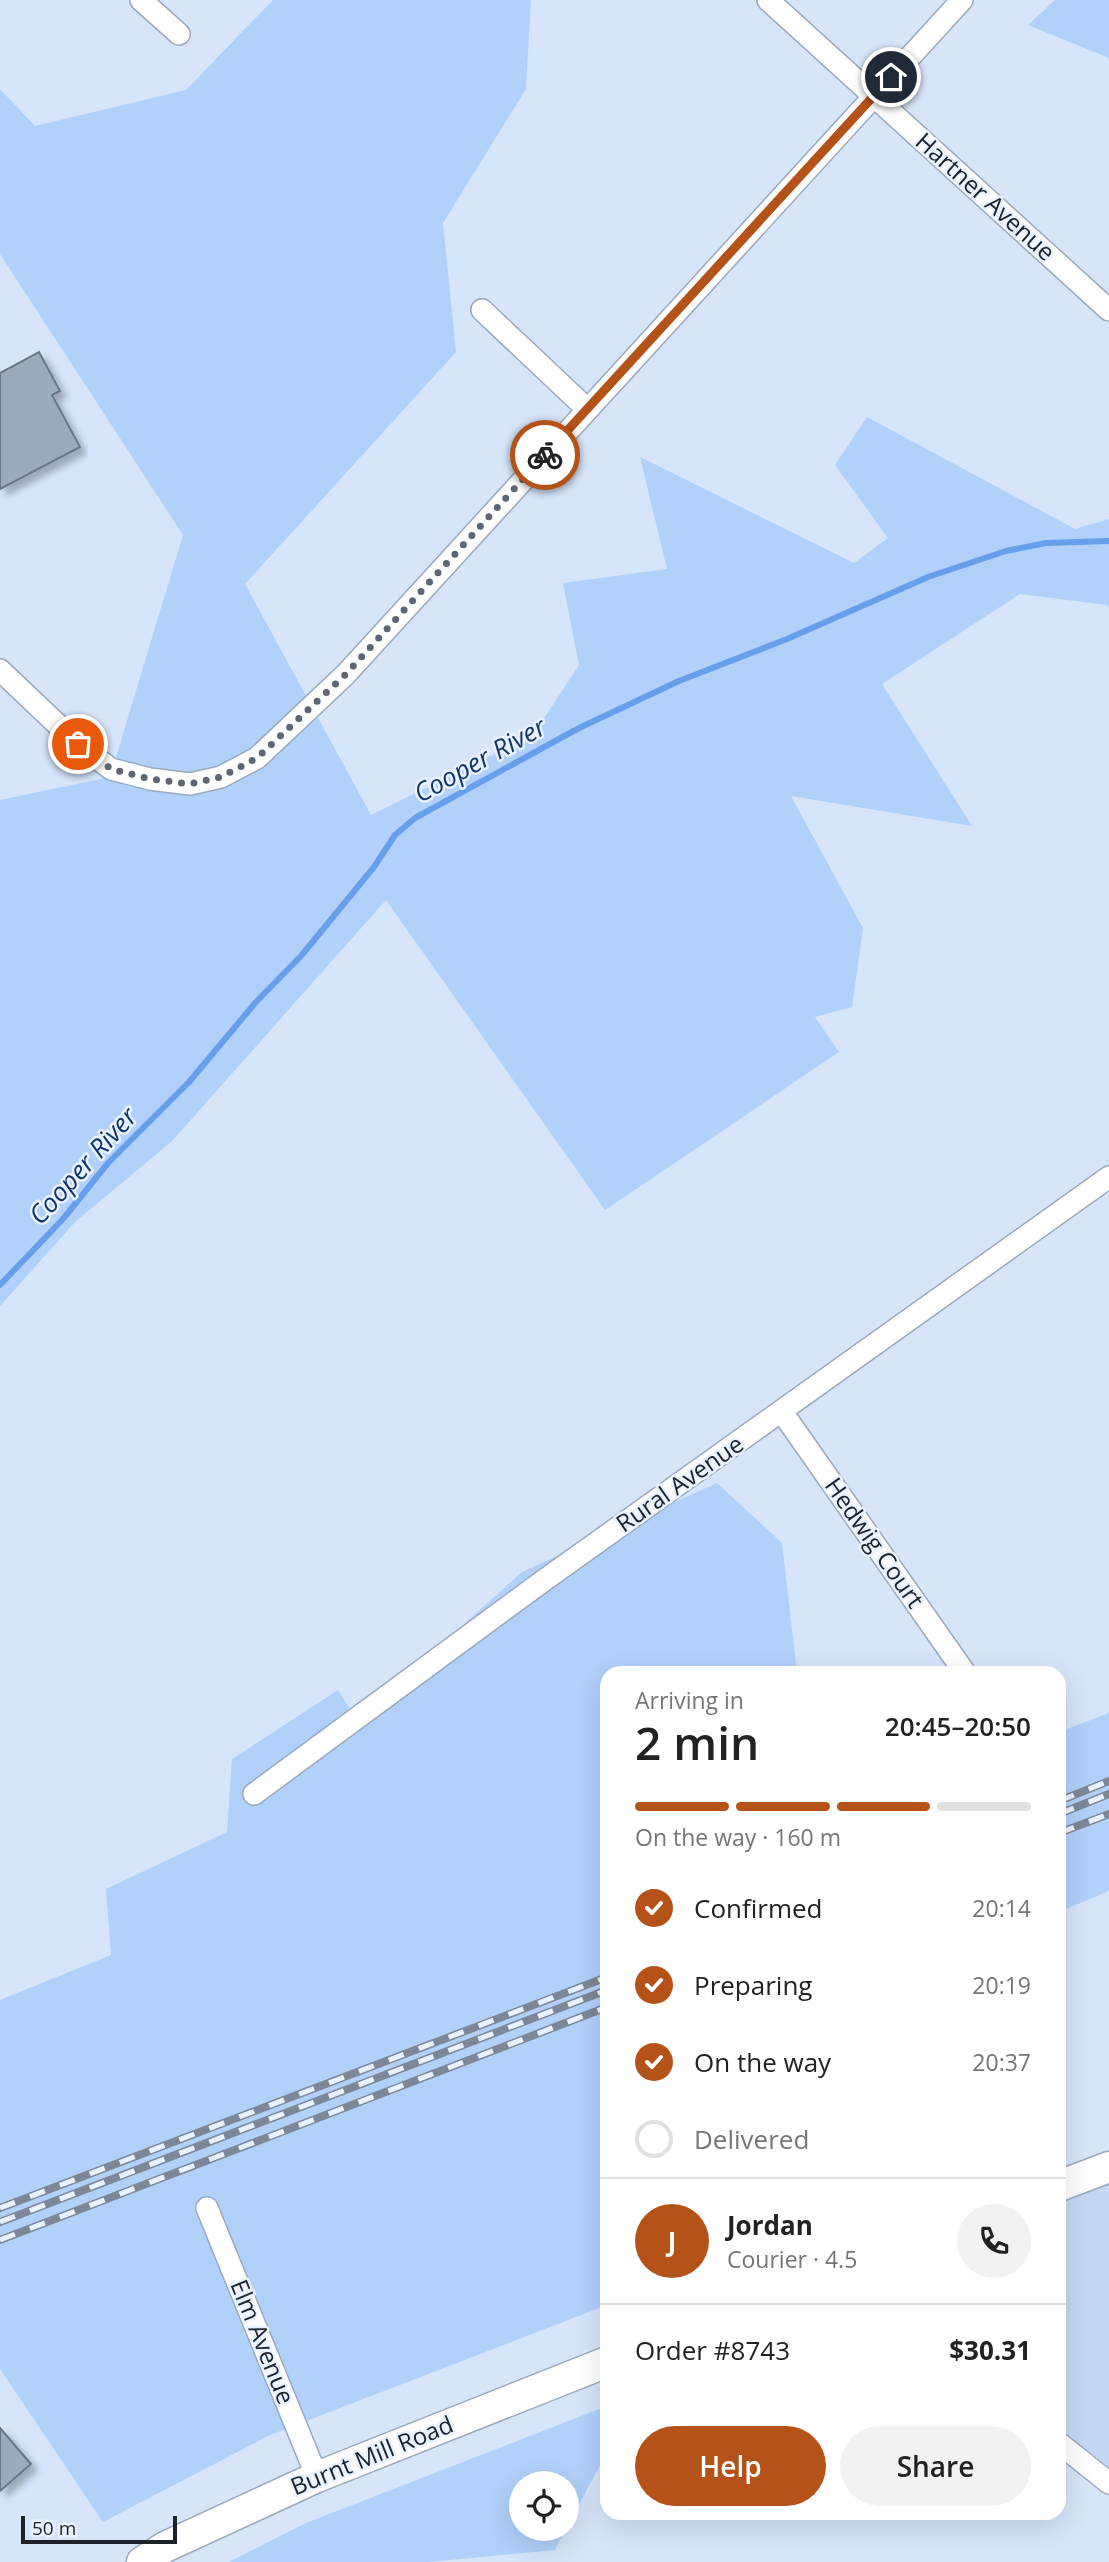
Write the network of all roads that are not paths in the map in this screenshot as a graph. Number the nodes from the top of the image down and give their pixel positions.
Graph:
1 (141, 0) edge
2 (768, 0) edge
3 (962, 0) edge
4 (179, 34) dead end
5 (874, 97) junction
6 (482, 310) dead end
7 (1109, 310) edge
8 (587, 409) junction
9 (0, 670) edge
10 (1109, 1177) edge
11 (782, 1412) junction
12 (960, 1666) edge
13 (254, 1794) dead end
14 (1109, 2167) edge
15 (1066, 2183) edge
16 (207, 2208) dead end
17 (600, 2365) edge
18 (1066, 2448) edge
19 (317, 2477) junction
20 (1109, 2483) edge
21 (142, 2562) edge

1 - 4 street
2 - 5 street, Hartner Avenue
3 - 5 street
5 - 7 street, Hartner Avenue
5 - 8 street
6 - 8 street
8 - 9 street
10 - 11 street, Rural Avenue
11 - 12 street, Hedwig Court
11 - 13 street, Rural Avenue
14 - 15 main road
16 - 19 street, Elm Avenue
17 - 19 main road, Burnt Mill Road
18 - 20 street
19 - 21 main road, Burnt Mill Road

